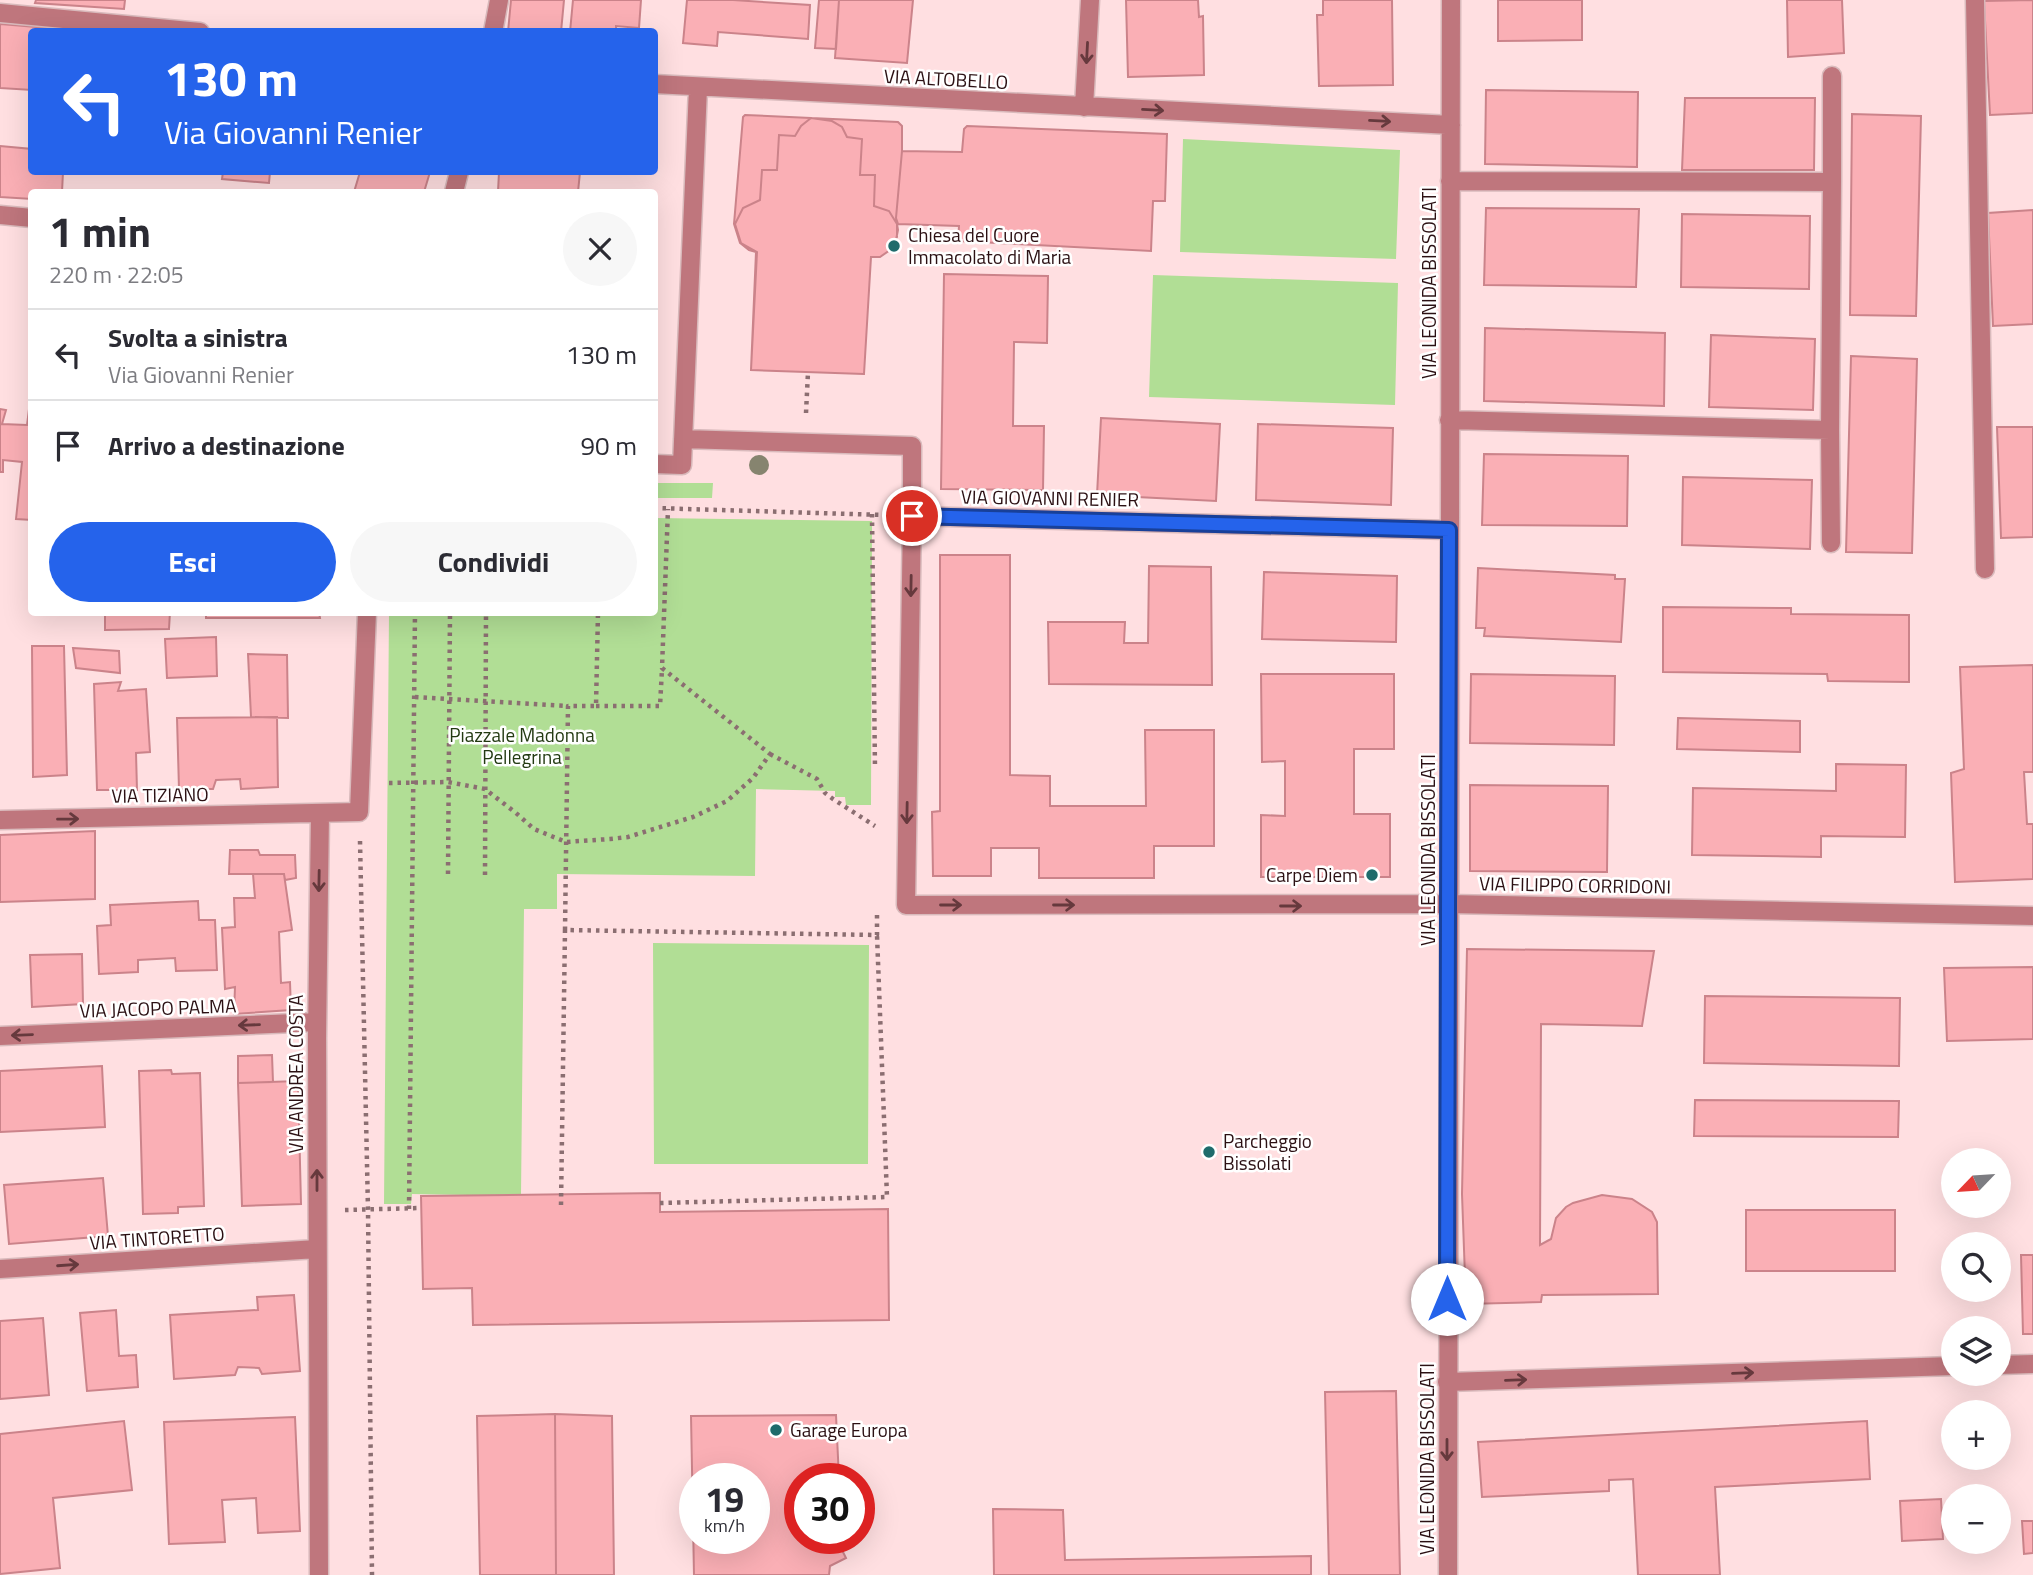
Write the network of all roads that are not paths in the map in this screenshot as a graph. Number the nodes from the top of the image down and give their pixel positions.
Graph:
1 (499, 0) edge
2 (1090, 0) edge
3 (1451, 0) edge
4 (1975, 0) edge
5 (0, 13) edge
6 (158, 28) edge
7 (494, 28) edge
8 (1832, 76) dead end
9 (658, 84) edge
10 (698, 88) junction
11 (1084, 107) junction
12 (1451, 125) junction
13 (1450, 181) junction
14 (1832, 183) junction
15 (0, 215) edge
16 (28, 218) edge
17 (1449, 420) junction
18 (1830, 430) junction
19 (684, 434) junction
20 (658, 464) edge
21 (912, 516) junction
22 (1449, 530) junction
23 (1831, 543) dead end
24 (1985, 569) dead end
25 (367, 616) edge
26 (320, 813) junction
27 (0, 820) edge
28 (1449, 904) junction
29 (2033, 916) edge
30 (317, 1022) junction
31 (0, 1036) edge
32 (317, 1249) junction
33 (0, 1269) edge
34 (2033, 1364) edge
35 (2011, 1365) edge
36 (1941, 1367) edge
37 (1447, 1382) junction
38 (319, 1575) edge
39 (1448, 1575) edge

1 - 7 street
2 -> 11 street
3 - 12 street, VIA LEONIDA BISSOLATI
4 - 24 street
5 - 6 street
8 - 14 street
9 - 10 street, VIA ALTOBELLO
10 - 11 street, VIA ALTOBELLO
10 - 19 street
11 -> 12 street
12 - 13 street, VIA LEONIDA BISSOLATI
13 - 14 street
13 - 17 street, VIA LEONIDA BISSOLATI
14 - 18 street
15 - 16 street
17 - 18 street
17 - 22 street, VIA LEONIDA BISSOLATI
18 - 23 street
19 - 20 street
19 - 21 street
21 - 22 street, VIA GIOVANNI RENIER
21 -> 28 street, VIA FILIPPO CORRIDONI
22 - 28 street, VIA LEONIDA BISSOLATI
25 - 26 street
27 -> 26 street, VIA TIZIANO
26 -> 30 street, VIA ANDREA COSTA
28 - 29 street, VIA FILIPPO CORRIDONI
28 - 37 street, VIA LEONIDA BISSOLATI
30 -> 31 street, VIA JACOPO PALMA
32 -> 30 street, VIA ANDREA COSTA
33 -> 32 street, VIA TINTORETTO
32 - 38 street, VIA ANDREA COSTA
34 - 35 street
37 -> 36 street
37 -> 39 street, VIA LEONIDA BISSOLATI

